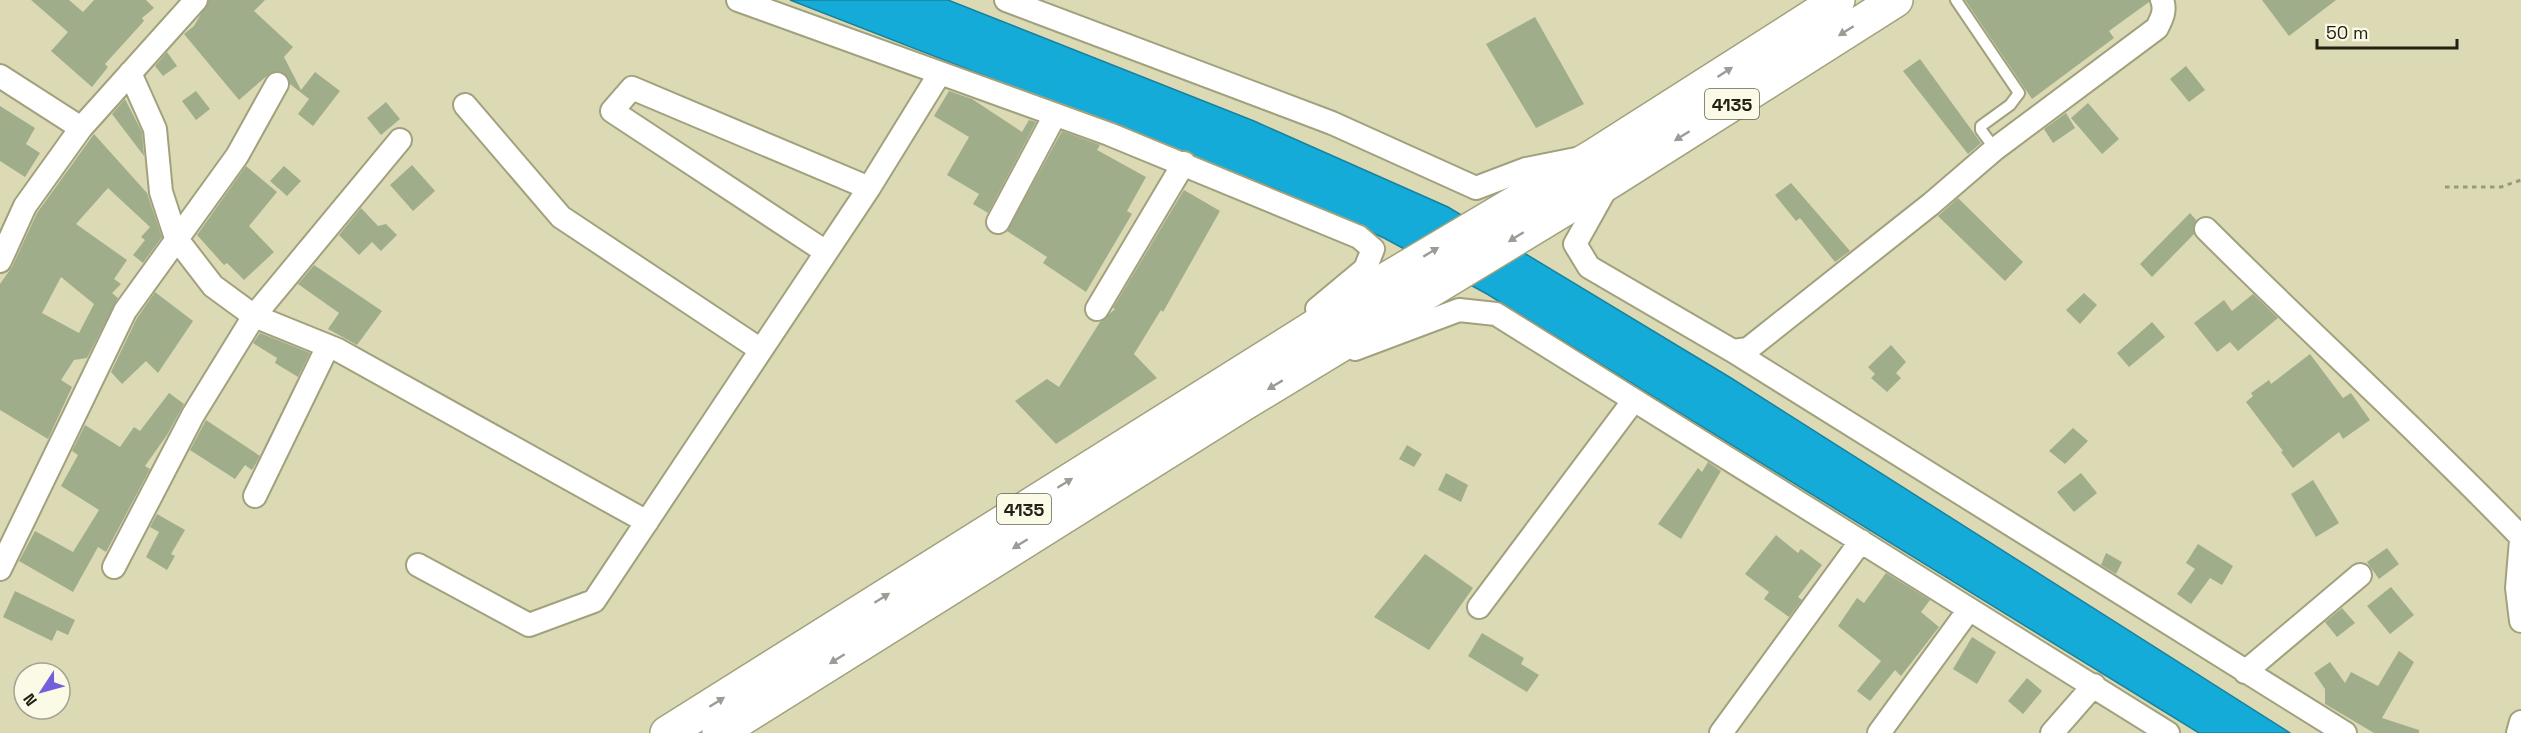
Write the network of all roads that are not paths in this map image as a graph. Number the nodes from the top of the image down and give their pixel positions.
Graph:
1 (196, 0) edge
2 (738, 0) edge
3 (1006, 0) edge
4 (1838, 0) edge
5 (1896, 0) edge
6 (1956, 0) edge
7 (2162, 0) edge
8 (770, 6) edge
9 (130, 73) junction
10 (940, 73) junction
11 (0, 76) edge
12 (277, 84) dead end
13 (465, 105) dead end
14 (1055, 115) junction
15 (81, 128) junction
16 (400, 140) dead end
17 (1995, 149) junction
18 (1184, 163) junction
19 (1603, 168) junction
20 (869, 188) junction
21 (1558, 193) junction
22 (998, 222) dead end
23 (2206, 229) dead end
24 (176, 238) junction
25 (826, 252) junction
26 (0, 261) edge
27 (1097, 309) dead end
28 (254, 316) junction
29 (328, 346) junction
30 (760, 350) junction
31 (1733, 351) junction
32 (1302, 368) junction
33 (1230, 380) junction
34 (1634, 400) junction
35 (255, 496) dead end
36 (647, 522) junction
37 (2521, 538) edge
38 (1861, 541) junction
39 (418, 565) dead end
40 (114, 567) dead end
41 (0, 569) edge
42 (2360, 575) dead end
43 (1479, 608) dead end
44 (1968, 611) junction
45 (2521, 621) edge
46 (2245, 672) junction
47 (2094, 685) junction
48 (2521, 722) edge
49 (667, 733) edge
50 (719, 733) edge
51 (1721, 733) edge
52 (1879, 733) edge
53 (2052, 733) edge
54 (2168, 733) edge
55 (2345, 733) edge
56 (2518, 733) edge

1 - 9 street
2 - 8 street
3 - 19 street
19 -> 4 main road, 4135
5 -> 19 main road, 4135
6 - 17 lane
7 - 17 street
8 - 10 street
9 - 15 street
9 - 24 street
10 - 14 street
10 - 20 street
11 - 15 street
12 - 24 street
13 - 30 street
14 - 18 street
14 - 22 street
15 - 26 street
16 - 28 street
17 - 31 street
18 - 27 street
18 - 33 street
19 - 21 main road, 4135
19 - 31 street
20 - 25 street
20 - 25 street
21 -> 32 main road, 4135
33 -> 21 main road, 4135
23 - 37 street
24 - 28 street
24 - 41 street
25 - 30 street
28 - 29 street
28 - 40 street
29 - 35 street
29 - 36 street
30 - 36 street
31 - 46 street
32 - 34 street
32 -> 50 main road, 4135
49 -> 33 main road, 4135
34 - 38 street
34 - 43 street
36 - 39 street
37 - 45 street
38 - 44 street
38 - 51 street
42 - 46 street
44 - 47 street
44 - 52 street
46 - 55 street
47 - 53 street
47 - 54 street
48 - 56 street

